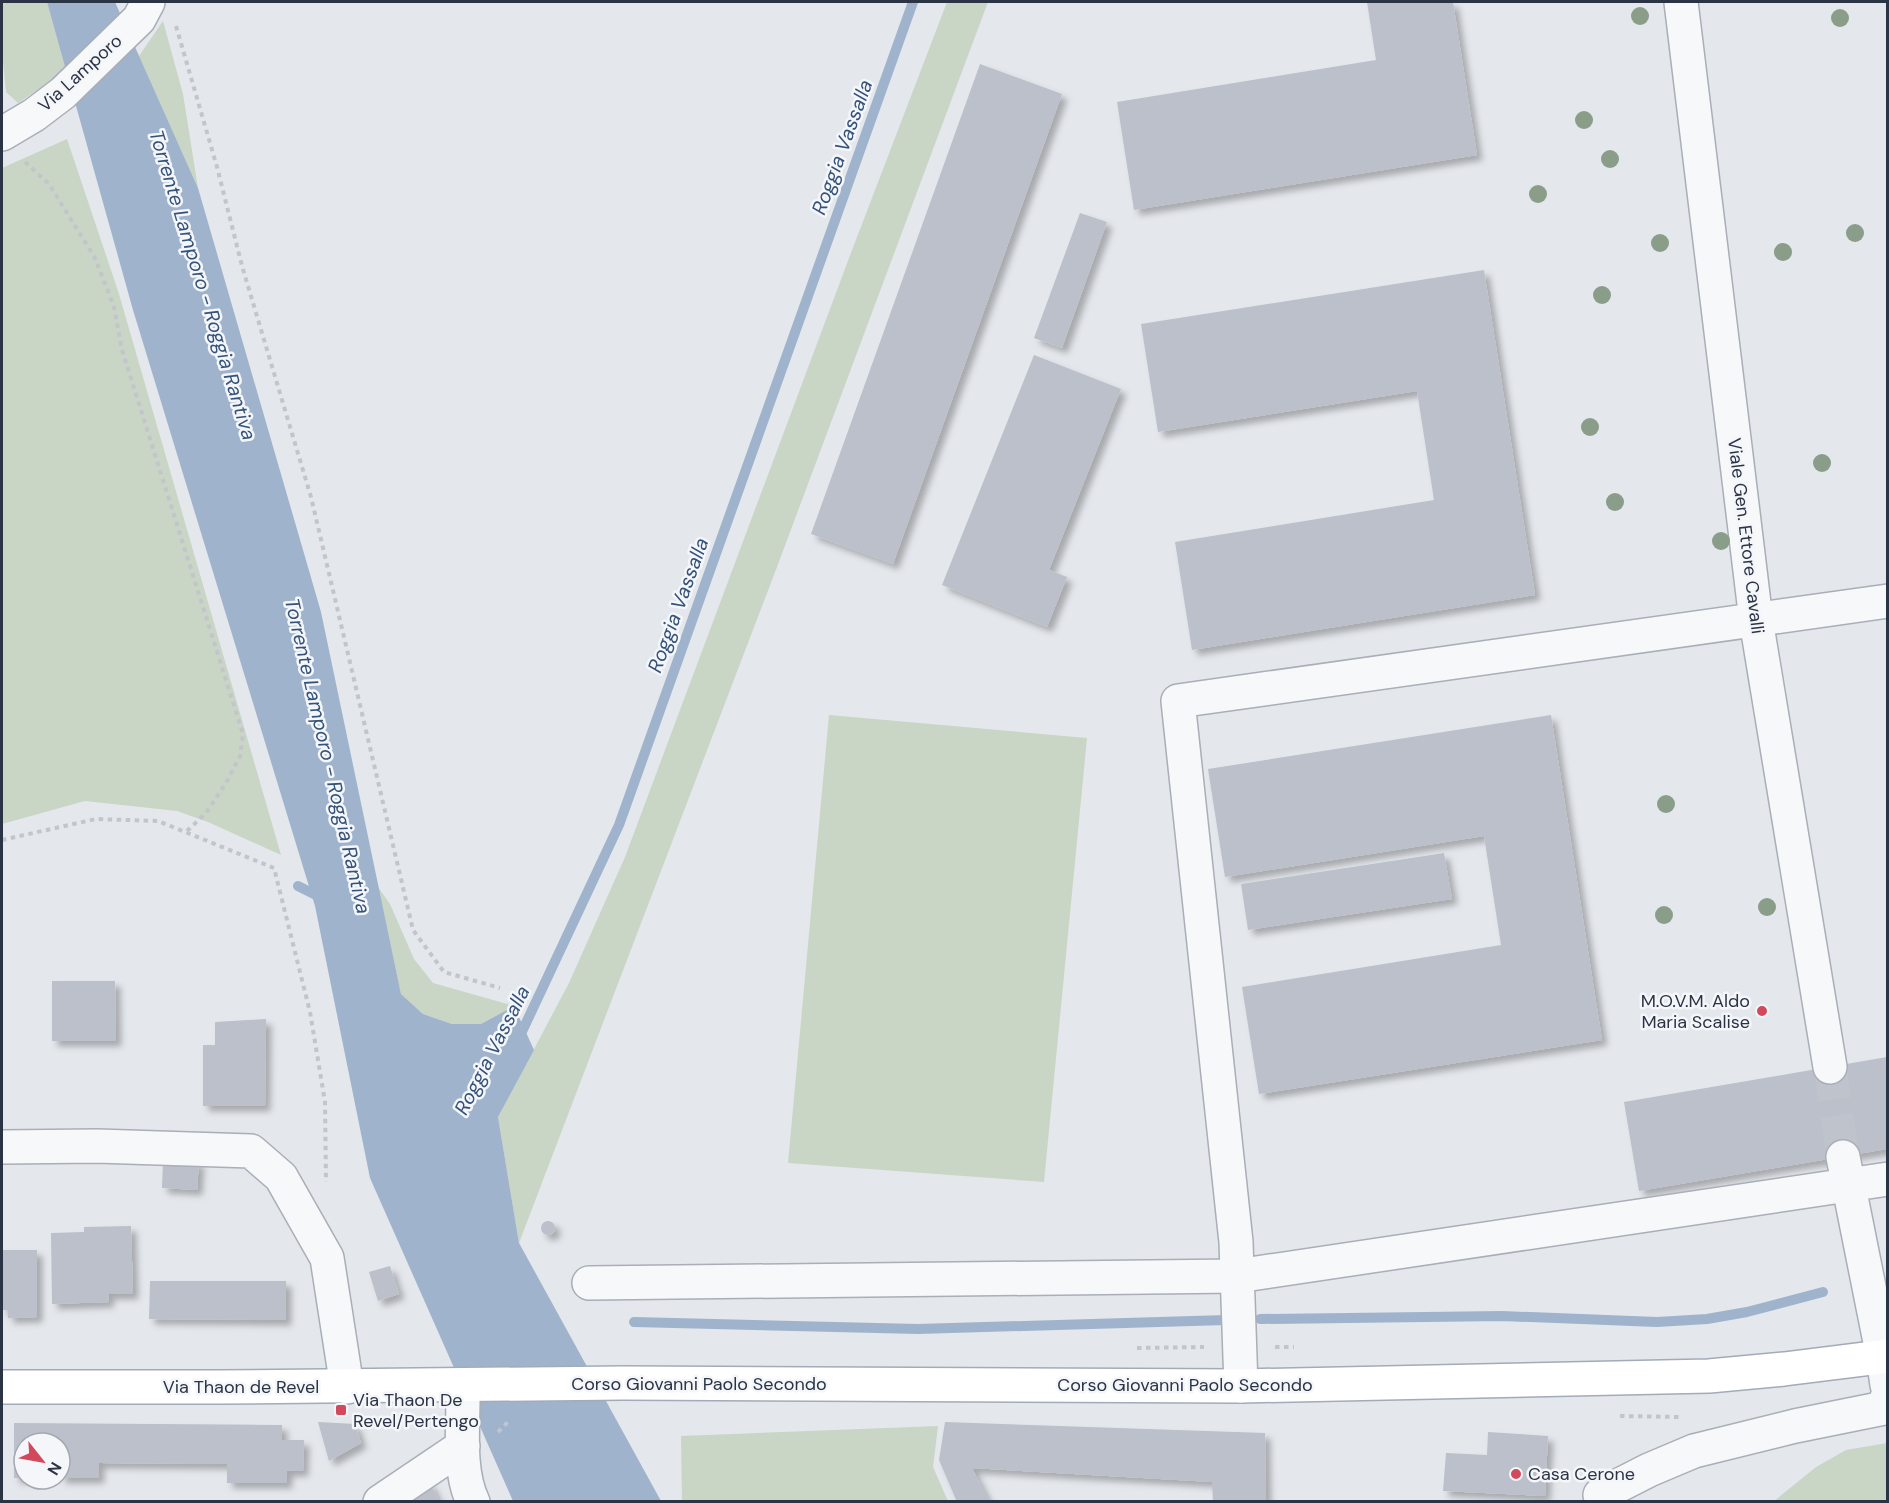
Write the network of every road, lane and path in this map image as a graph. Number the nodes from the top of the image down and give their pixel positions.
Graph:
1 (1682, 2) edge
2 (154, 12) edge
3 (2, 134) edge
4 (1887, 601) edge
5 (1756, 620) junction
6 (186, 832) junction
7 (2, 840) edge
8 (500, 988) dead end
9 (1830, 1067) tunnel mouth
10 (2, 1148) edge
11 (1846, 1171) junction
12 (1887, 1179) edge
13 (326, 1186) dead end
14 (1237, 1276) junction
15 (589, 1283) dead end
16 (1886, 1366) edge
17 (347, 1386) junction
18 (472, 1386) junction
19 (1240, 1386) junction
20 (2, 1387) edge
21 (1887, 1394) edge
22 (463, 1446) junction
23 (1600, 1495) dead end
24 (380, 1502) edge
25 (473, 1502) edge

1 - 5 street, Viale Gen. Ettore Cavalli
2 - 3 street, Via Lamporo
2 - 8 path
3 - 6 path
4 - 5 street
5 - 9 street, Viale Gen. Ettore Cavalli
5 - 14 street
6 - 7 path
6 - 13 path
10 - 17 street
11 - 12 street
11 - 14 street
11 - 16 street
14 - 15 street
14 - 19 street
16 - 19 main road, Corso Giovanni Paolo Secondo
17 - 18 main road, Via Thaon de Revel
17 - 20 main road, Via Thaon de Revel
18 - 19 main road, Corso Giovanni Paolo Secondo
18 - 22 street
21 - 23 street
22 - 24 street
22 - 25 street

